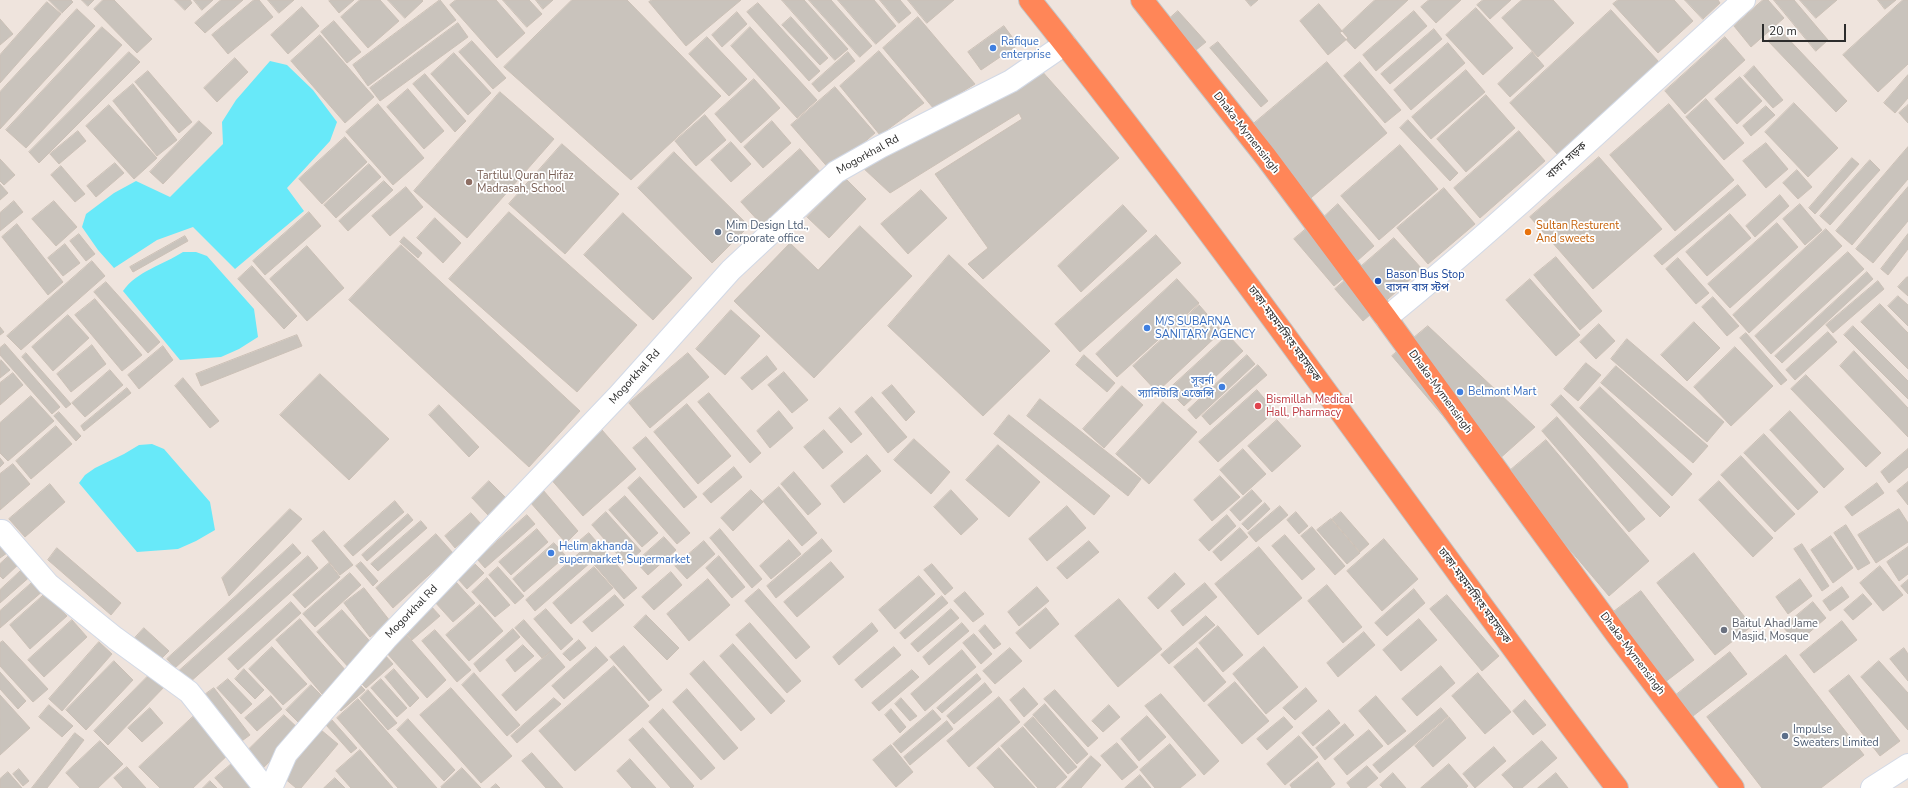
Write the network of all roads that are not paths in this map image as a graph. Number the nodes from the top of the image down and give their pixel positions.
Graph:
1 (1030, 0) edge
2 (1142, 0) edge
3 (1744, 0) edge
4 (1065, 44) junction
5 (1386, 318) junction
6 (0, 531) edge
7 (1908, 765) edge
8 (265, 788) edge
9 (271, 788) edge
10 (1617, 788) edge
11 (1733, 788) edge
12 (1872, 788) edge

1 - 4 highway, ঢাকা-ময়মনসিংহ মহাসড়ক
2 - 5 highway, Dhaka-Mymensingh
3 - 5 street, বাসন সড়ক
4 - 9 street, Mogorkhal Rd
4 - 10 highway, ঢাকা-ময়মনসিংহ মহাসড়ক
5 - 11 highway, Dhaka-Mymensingh
6 - 8 street
7 - 12 street

